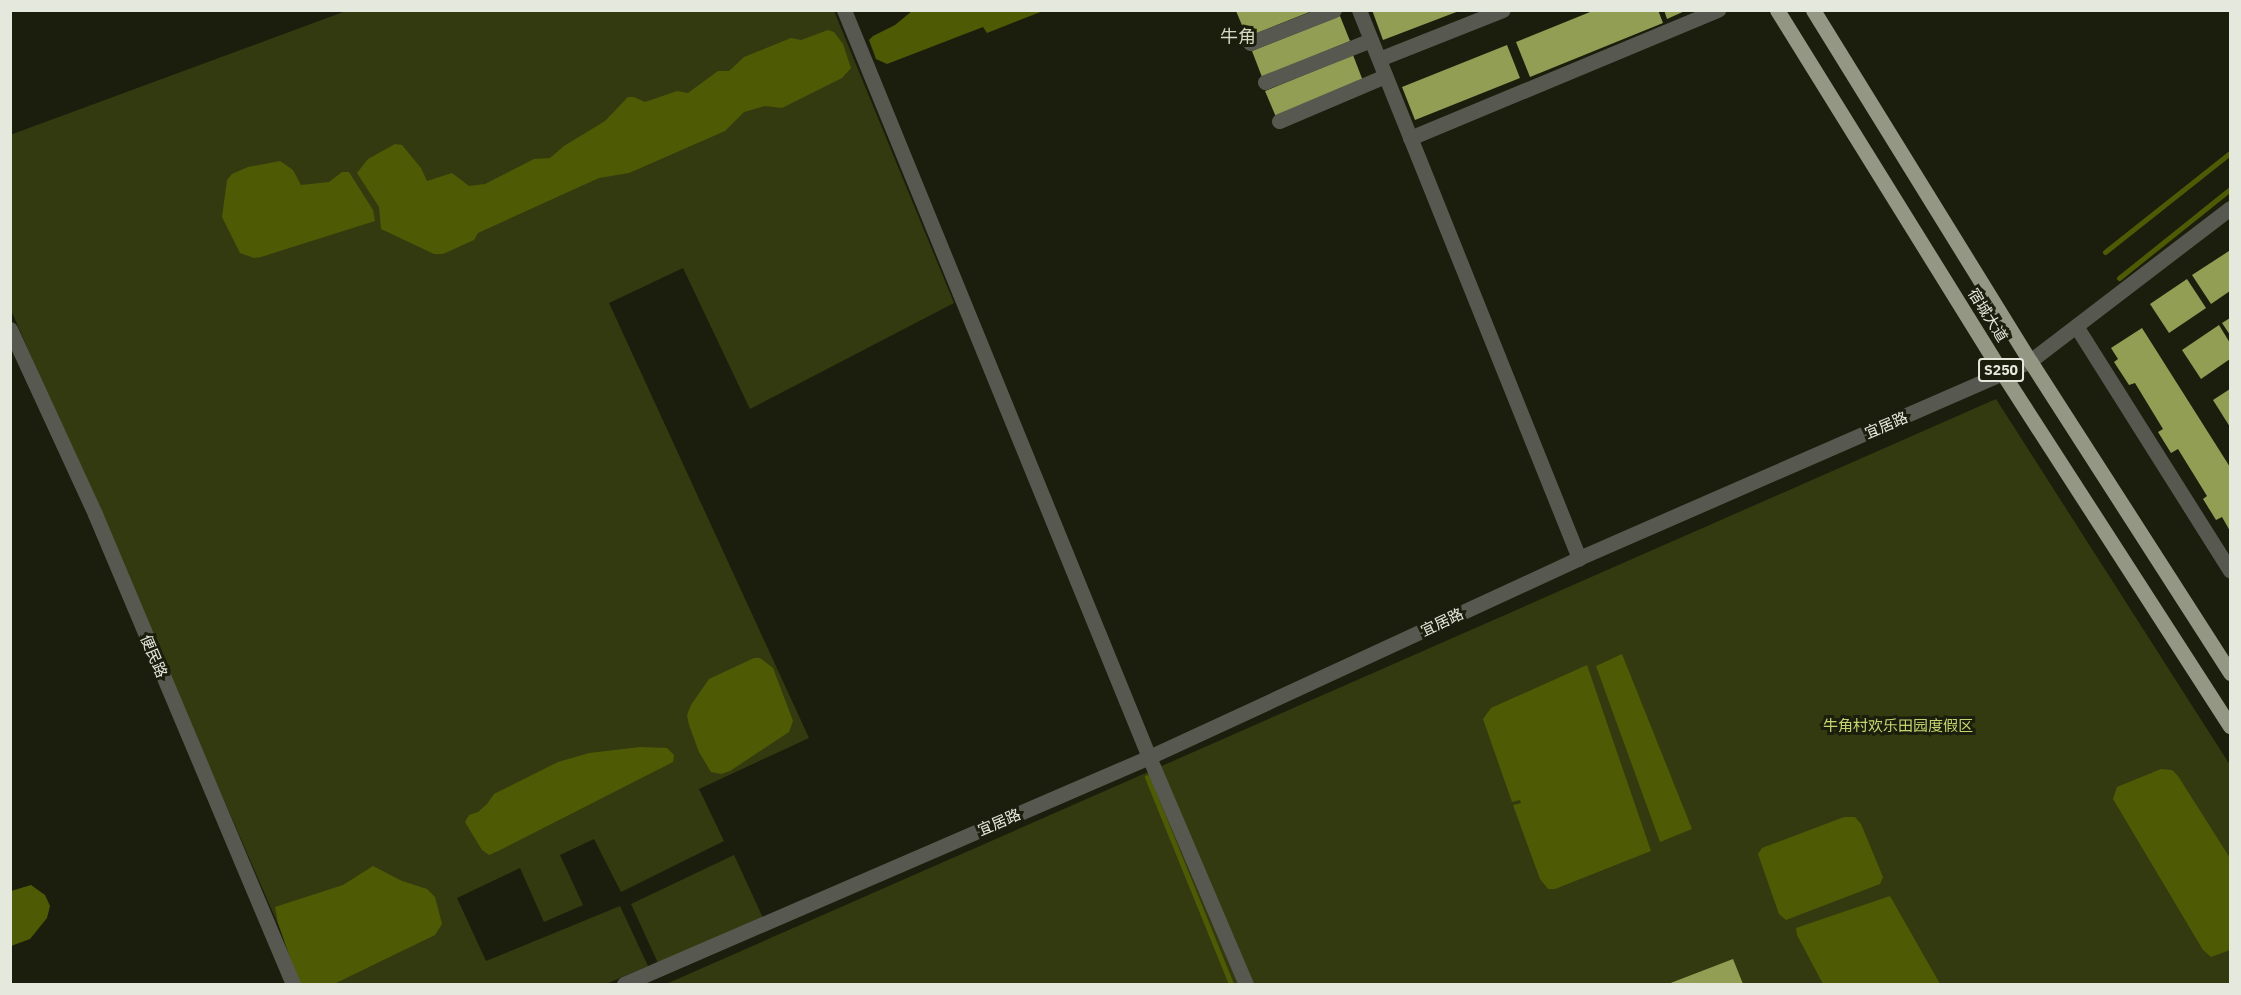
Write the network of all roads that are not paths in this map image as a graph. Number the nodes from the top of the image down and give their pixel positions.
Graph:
1 (844, 10) edge
2 (1334, 10) edge
3 (1359, 10) edge
4 (1718, 10) edge
5 (1777, 10) edge
6 (1813, 10) edge
7 (1503, 11) edge
8 (1371, 40) junction
9 (1250, 43) dead end
10 (1379, 59) junction
11 (1386, 76) junction
12 (1264, 82) dead end
13 (1279, 121) dead end
14 (1410, 138) junction
15 (2230, 208) edge
16 (2076, 326) junction
17 (10, 329) edge
18 (2030, 361) junction
19 (2003, 374) junction
20 (1579, 558) junction
21 (2230, 571) edge
22 (2230, 673) edge
23 (2230, 726) edge
24 (1149, 757) junction
25 (294, 984) edge
26 (624, 984) edge
27 (1246, 984) edge

1 - 24 street
2 - 9 street
3 - 8 street
4 - 14 street
5 - 19 main road, 宿城大道 / S250
6 - 18 main road, 宿城大道 / S250
7 - 10 street
8 - 10 street
8 - 12 street
10 - 11 street
11 - 13 street
11 - 14 street
14 - 20 street
15 - 16 street, 宜居路
16 - 18 street, 宜居路
16 - 21 street
17 - 25 street, 便民路
18 - 19 street, 宜居路
18 - 22 main road, 宿城大道 / S250
19 - 20 street, 宜居路
19 - 23 main road, 宿城大道 / S250
20 - 24 street, 宜居路
24 - 26 street, 宜居路
24 - 27 street

